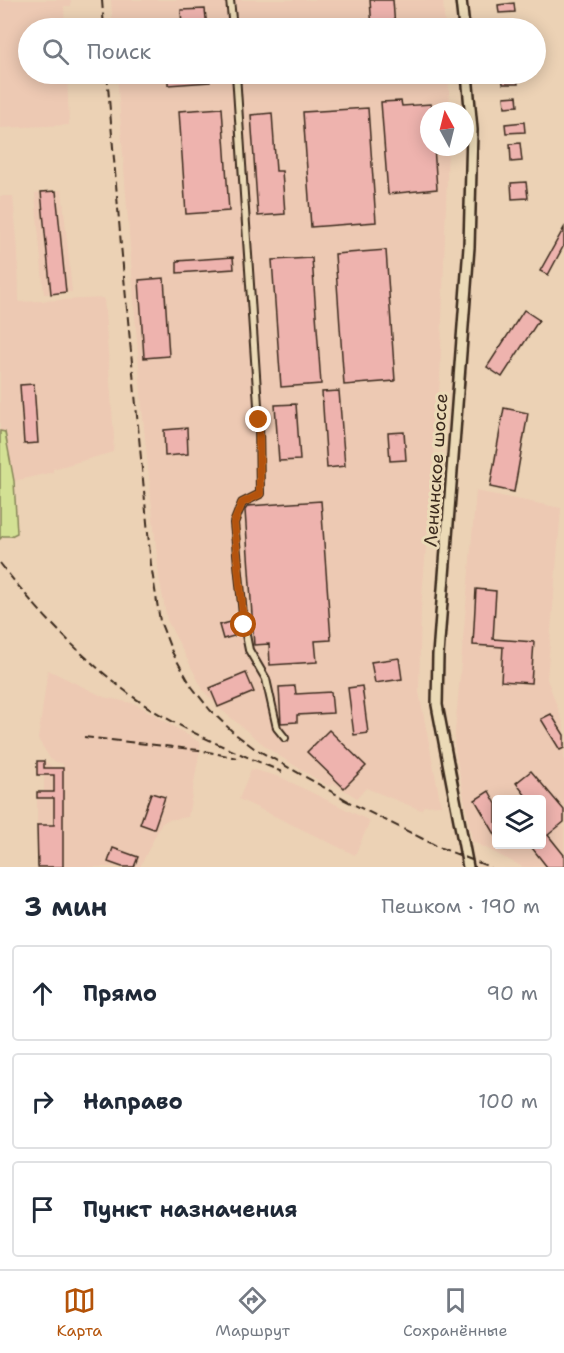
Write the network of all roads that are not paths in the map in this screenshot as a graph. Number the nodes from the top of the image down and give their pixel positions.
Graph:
1 (230, 0) edge
2 (461, 0) edge
3 (232, 18) edge
4 (463, 18) edge
5 (237, 84) edge
6 (468, 84) edge
7 (285, 738) dead end
8 (468, 867) edge

1 - 3 street
2 - 4 street
5 - 7 street
6 - 8 street, Ленинское шоссе

